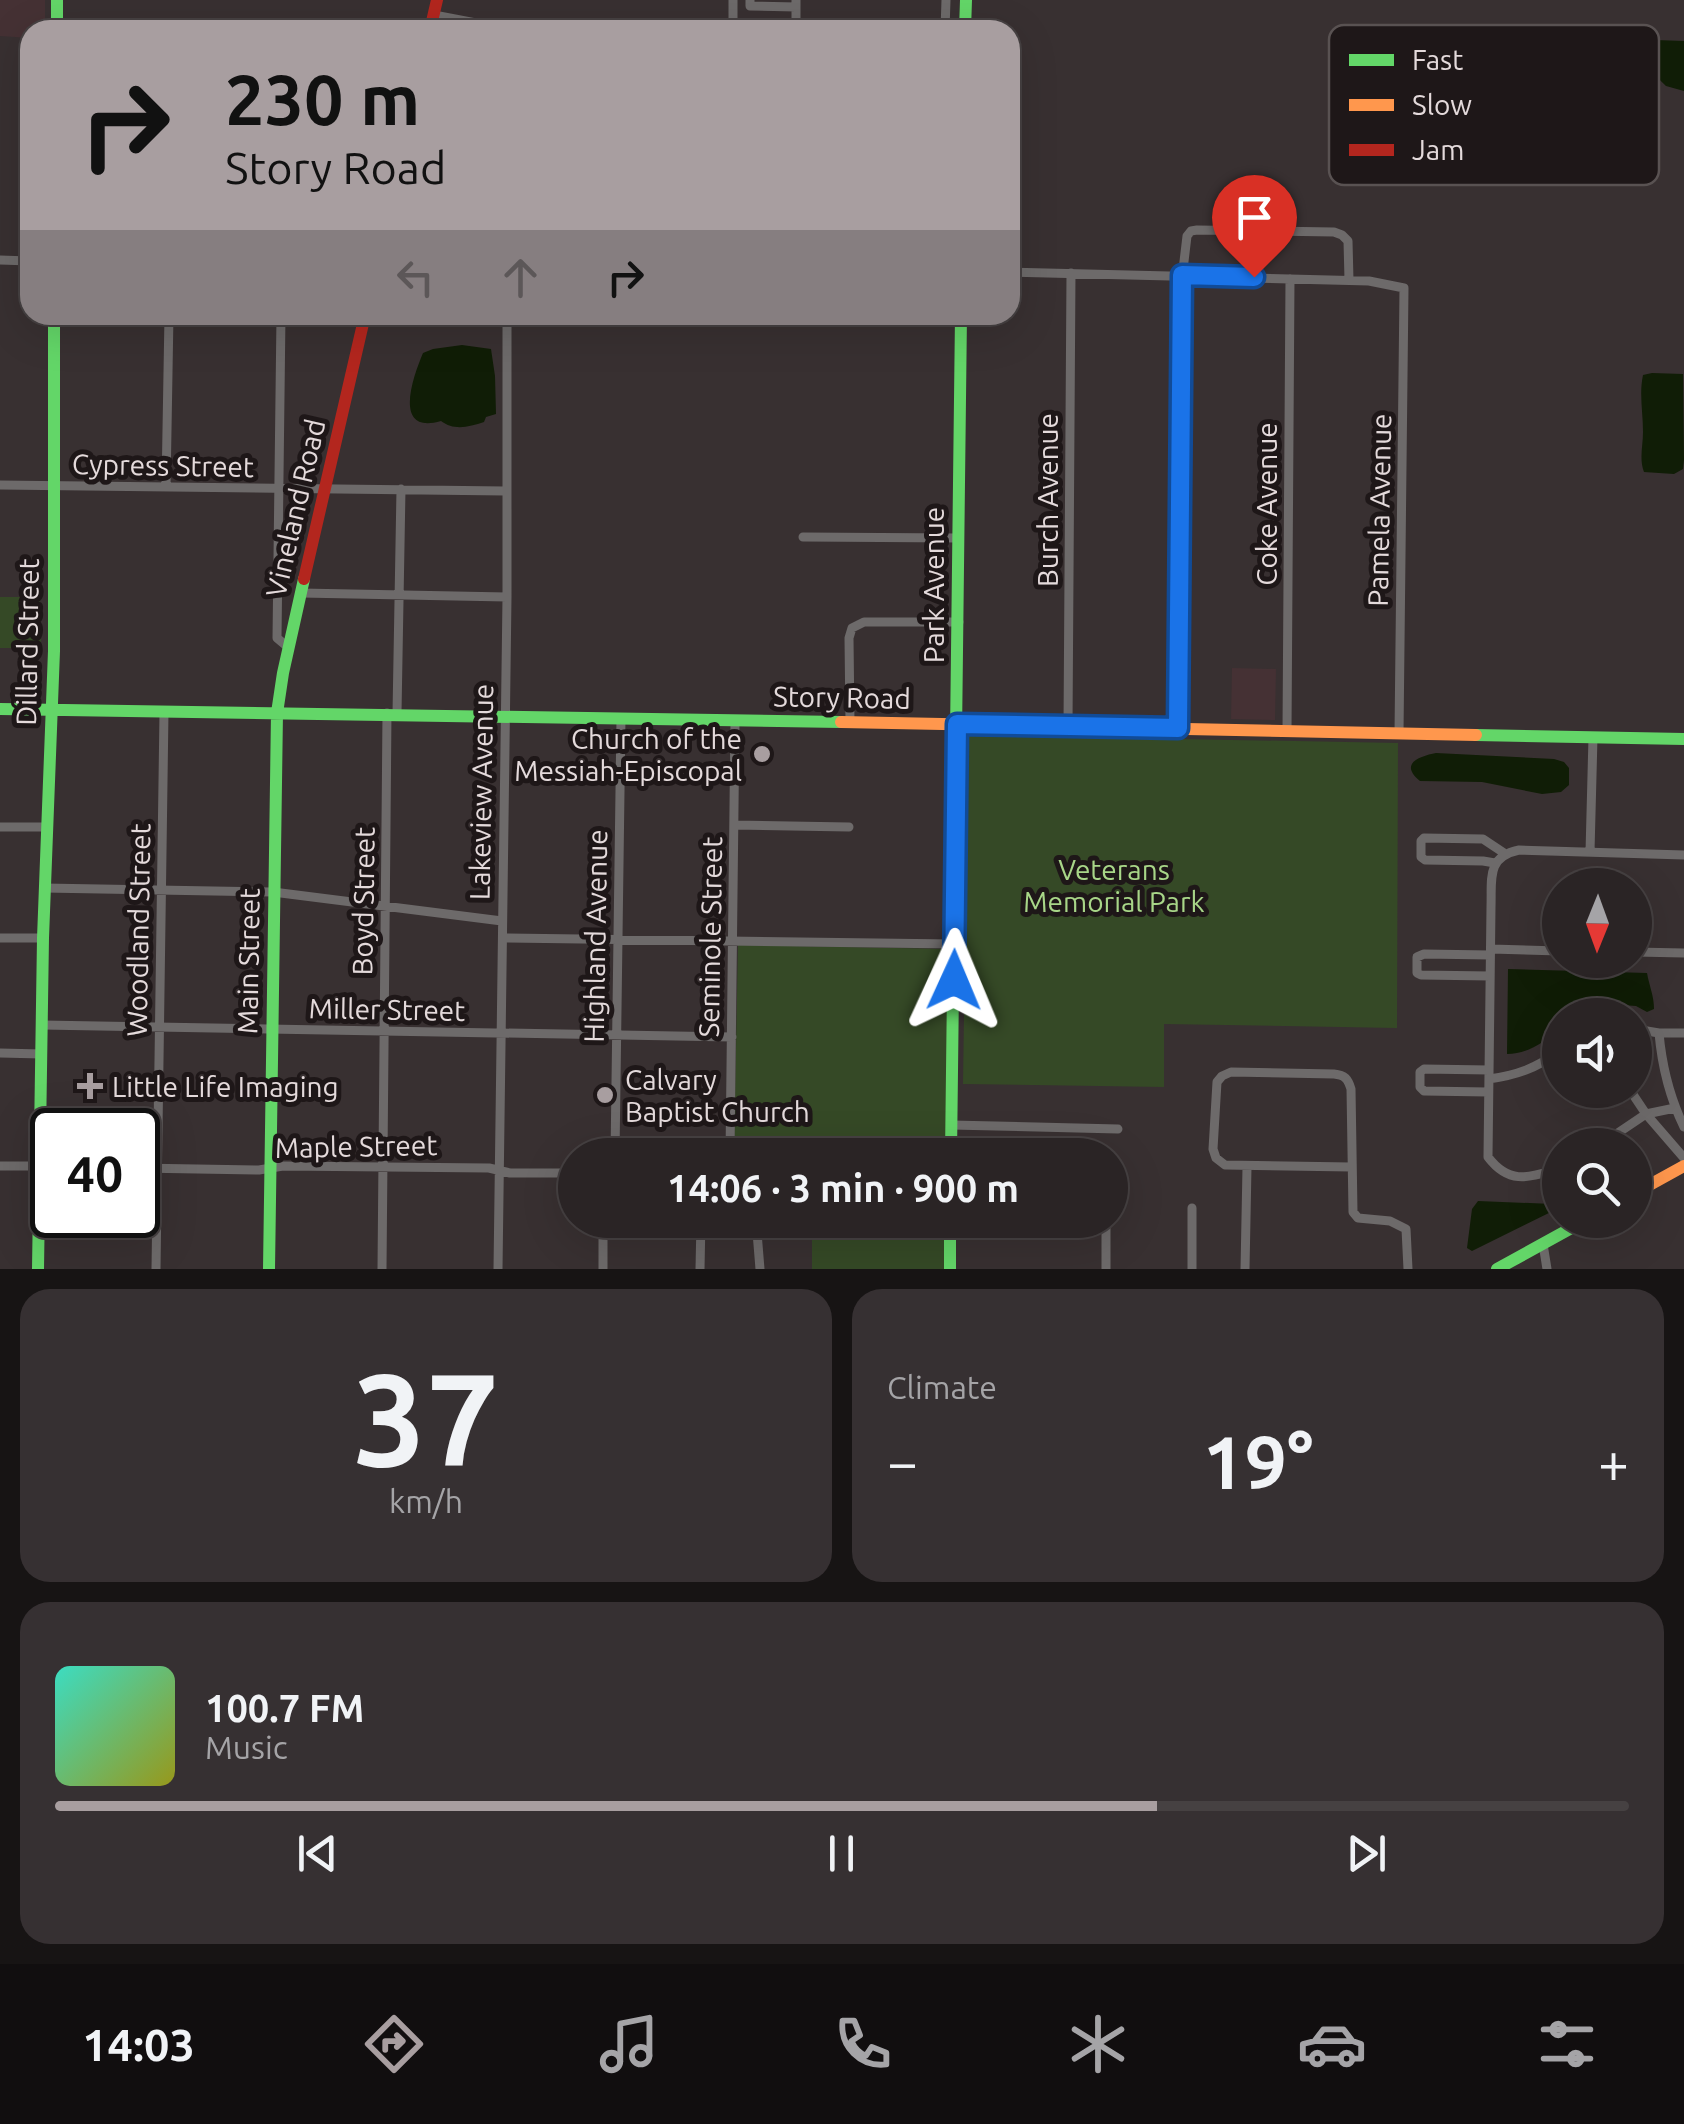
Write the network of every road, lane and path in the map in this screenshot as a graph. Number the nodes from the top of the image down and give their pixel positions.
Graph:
1 (437, 0) edge
2 (750, 0) edge
3 (772, 3) edge
4 (796, 4) edge
5 (434, 15) junction
6 (433, 20) edge
7 (460, 20) edge
8 (1020, 272) edge
9 (1071, 273) junction
10 (1182, 275) junction
11 (1290, 278) junction
12 (1348, 280) junction
13 (54, 325) edge
14 (168, 325) edge
15 (281, 325) edge
16 (364, 325) edge
17 (507, 325) edge
18 (961, 325) edge
19 (0, 485) edge
20 (54, 486) junction
21 (166, 487) junction
22 (280, 489) junction
23 (326, 490) junction
24 (401, 490) junction
25 (506, 491) junction
26 (803, 536) dead end
27 (958, 538) junction
28 (301, 594) junction
29 (398, 595) junction
30 (506, 597) junction
31 (959, 622) junction
32 (289, 648) junction
33 (0, 709) edge
34 (52, 711) junction
35 (164, 712) junction
36 (277, 713) junction
37 (392, 713) junction
38 (504, 715) junction
39 (621, 718) junction
40 (735, 720) junction
41 (850, 722) junction
42 (957, 724) junction
43 (1068, 726) junction
44 (1178, 728) junction
45 (1287, 730) junction
46 (1399, 733) junction
47 (1593, 737) junction
48 (1684, 739) edge
49 (0, 826) edge
50 (734, 826) junction
51 (47, 828) junction
52 (849, 828) dead end
53 (1590, 852) junction
54 (1504, 853) junction
55 (1684, 855) edge
56 (1495, 863) junction
57 (44, 888) junction
58 (160, 891) junction
59 (273, 892) junction
60 (386, 906) junction
61 (502, 921) junction
62 (0, 938) edge
63 (43, 938) junction
64 (502, 938) junction
65 (618, 940) junction
66 (733, 942) junction
67 (954, 944) junction
68 (1542, 951) edge
69 (1490, 952) junction
70 (1652, 952) edge
71 (1684, 953) edge
72 (1490, 976) junction
73 (42, 1026) junction
74 (159, 1028) junction
75 (272, 1031) junction
76 (383, 1032) junction
77 (1652, 1032) edge
78 (501, 1033) junction
79 (1659, 1033) junction
80 (1684, 1033) edge
81 (616, 1035) junction
82 (732, 1037) junction
83 (0, 1054) edge
84 (42, 1054) junction
85 (1542, 1065) edge
86 (1489, 1074) junction
87 (1488, 1092) junction
88 (44, 1108) edge
89 (158, 1108) edge
90 (1642, 1108) edge
91 (1675, 1108) junction
92 (1646, 1114) junction
93 (952, 1125) junction
94 (1684, 1126) edge
95 (1625, 1128) edge
96 (1118, 1129) dead end
97 (615, 1138) edge
98 (730, 1138) edge
99 (952, 1138) edge
100 (1684, 1158) edge
101 (0, 1166) edge
102 (30, 1166) edge
103 (1684, 1166) edge
104 (1246, 1167) junction
105 (1351, 1167) junction
106 (160, 1168) edge
107 (270, 1168) junction
108 (383, 1168) junction
109 (500, 1171) junction
110 (558, 1173) edge
111 (1542, 1173) edge
112 (1652, 1184) edge
113 (1192, 1208) dead end
114 (40, 1238) edge
115 (157, 1238) edge
116 (603, 1238) edge
117 (701, 1238) edge
118 (757, 1238) edge
119 (950, 1238) edge
120 (1106, 1238) edge
121 (1554, 1238) edge
122 (1543, 1244) junction
123 (38, 1269) edge
124 (156, 1269) edge
125 (269, 1269) edge
126 (382, 1269) edge
127 (498, 1269) edge
128 (602, 1269) edge
129 (700, 1269) edge
130 (760, 1269) edge
131 (950, 1269) edge
132 (1106, 1269) edge
133 (1192, 1269) edge
134 (1246, 1269) edge
135 (1408, 1269) edge
136 (1497, 1269) edge
137 (1547, 1269) edge

1 - 5 street
2 - 3 street
3 - 4 street
5 - 6 street
5 - 7 street
8 - 9 street
9 - 10 street
9 - 43 street, Burch Avenue
10 - 11 street
10 - 12 street
10 - 44 street
11 - 12 street
11 - 45 street, Coke Avenue
12 - 46 street, Pamela Avenue
13 - 20 street, Dillard Street
14 - 21 street
15 - 22 street
16 - 23 street, Vineland Road
17 - 25 street, Lakeview Avenue
18 - 27 street, Park Avenue
19 - 20 street, Cypress Street
20 - 21 street, Cypress Street
20 - 34 street, Dillard Street
21 - 22 street, Cypress Street
22 - 23 street, Cypress Street
22 - 32 street
23 - 24 street, Cypress Street
23 - 28 street, Vineland Road
24 - 25 street, Cypress Street
24 - 29 street, Boyd Street
25 - 30 street, Lakeview Avenue
26 - 27 street
27 - 31 street, Park Avenue
28 - 29 street
28 - 32 street, Vineland Road
29 - 30 street
29 - 37 street, Boyd Street
30 - 38 street, Lakeview Avenue
31 - 41 street
31 - 42 street, Park Avenue
32 - 36 street, Vineland Road
33 - 34 street, Story Road
34 - 35 street, Story Road
34 - 51 street, Dillard Street
35 - 36 street, Story Road
35 - 58 street, Woodland Street
36 - 37 street, Story Road
36 - 59 street, Main Street
37 - 38 street, Story Road
37 - 60 street, Boyd Street
38 - 39 street, Story Road
38 - 61 street, Lakeview Avenue
39 - 40 street, Story Road
39 - 65 street, Highland Avenue
40 - 41 street, Story Road
40 - 50 street, Seminole Street
41 - 42 street, Story Road
42 - 43 street, Story Road
42 - 67 street, Park Avenue
43 - 44 street, Story Road
44 - 45 street, Story Road
45 - 46 street, Story Road
46 - 47 street, Story Road
47 - 48 street, Story Road
47 - 53 street
49 - 51 street
50 - 52 street
50 - 66 street, Seminole Street
51 - 57 street, Dillard Street
53 - 54 street
53 - 55 street
54 - 56 street
54 - 56 street
56 - 69 street
57 - 58 street
57 - 63 street, Dillard Street
58 - 59 street
58 - 74 street, Woodland Street
59 - 60 street
59 - 75 street, Main Street
60 - 61 street
60 - 76 street, Boyd Street
61 - 64 street, Lakeview Avenue
62 - 63 street
63 - 73 street, Dillard Street
64 - 65 street
64 - 78 street, Lakeview Avenue
65 - 66 street
65 - 81 street, Highland Avenue
66 - 67 street
66 - 82 street, Seminole Street
67 - 93 street, Park Avenue
68 - 69 street
69 - 72 street
69 - 72 street
70 - 71 street
72 - 86 street
73 - 74 street, Miller Street
73 - 84 street, Dillard Street
74 - 75 street, Miller Street
74 - 89 street, Woodland Street
75 - 76 street, Miller Street
75 - 107 street, Main Street
76 - 78 street, Miller Street
76 - 108 street, Boyd Street
77 - 79 street
78 - 81 street, Miller Street
78 - 109 street, Lakeview Avenue
79 - 80 street
79 - 91 street
81 - 82 street, Miller Street
81 - 97 street, Highland Avenue
82 - 98 street, Seminole Street
83 - 84 street
84 - 88 street, Dillard Street
85 - 86 street
86 - 87 street
86 - 87 street
87 - 111 street
90 - 92 street
91 - 92 street
91 - 94 street
92 - 95 street
92 - 100 street
93 - 96 street
93 - 99 street, Park Avenue
101 - 102 street
103 - 112 street
104 - 105 street
104 - 105 street
104 - 134 street
105 - 135 street
106 - 107 street, Maple Street
107 - 108 street, Maple Street
107 - 125 street, Main Street
108 - 109 street, Maple Street
108 - 126 street, Boyd Street
109 - 110 street, Maple Street
109 - 127 street, Lakeview Avenue
113 - 133 street
114 - 123 street, Dillard Street
115 - 124 street, Woodland Street
116 - 128 street
117 - 129 street
118 - 130 street
119 - 131 street
120 - 132 street
121 - 122 street
122 - 136 street
122 - 137 street

